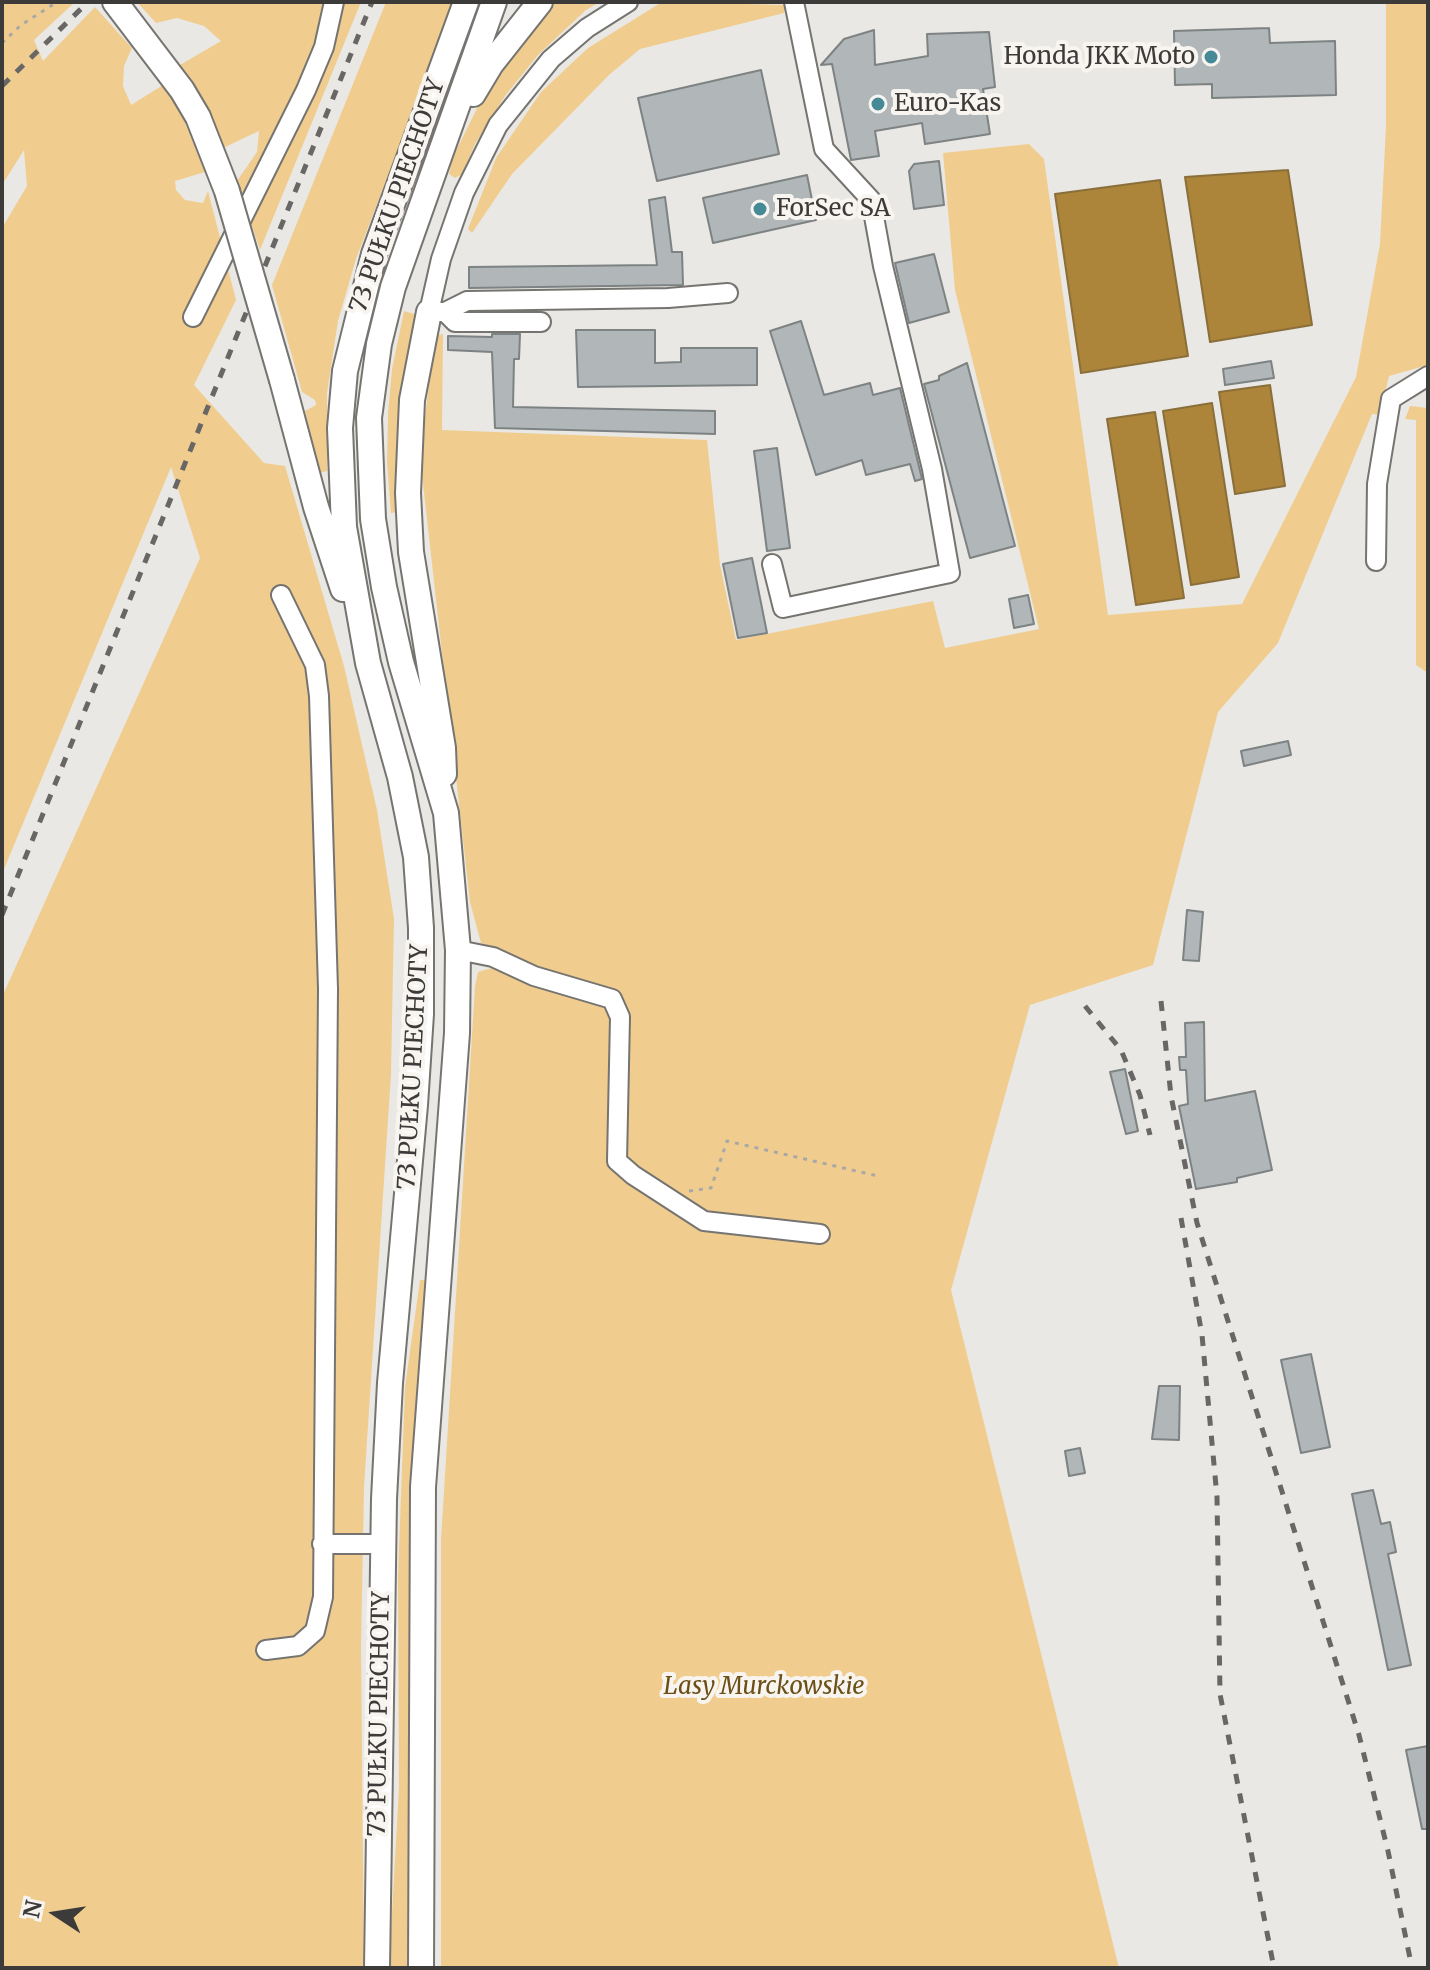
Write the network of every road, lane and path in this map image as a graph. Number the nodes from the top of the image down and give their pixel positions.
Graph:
1 (57, 2) edge
2 (115, 2) edge
3 (334, 2) edge
4 (466, 2) edge
5 (494, 2) edge
6 (540, 2) edge
7 (628, 2) edge
8 (794, 2) edge
9 (2, 43) edge
10 (448, 133) junction
11 (728, 293) dead end
12 (437, 312) junction
13 (193, 317) dead end
14 (541, 322) dead end
15 (1428, 376) edge
16 (1376, 561) dead end
17 (772, 564) dead end
18 (281, 595) dead end
19 (368, 663) junction
20 (446, 813) junction
21 (458, 950) junction
22 (878, 1176) dead end
23 (666, 1196) junction
24 (820, 1234) dead end
25 (322, 1544) junction
26 (383, 1544) junction
27 (266, 1650) dead end
28 (377, 1968) edge
29 (421, 1968) edge

1 - 9 path
2 - 19 main road, bridge
3 - 13 street
4 - 19 main road, 73 PUŁKU PIECHOTY
5 - 10 main road
6 - 10 main road
7 - 12 street
8 - 17 street
10 - 20 main road, 73 PUŁKU PIECHOTY
11 - 12 street
12 - 14 street
12 - 20 main road
15 - 16 street
18 - 25 street
19 - 26 main road, 73 PUŁKU PIECHOTY
20 - 21 main road, 73 PUŁKU PIECHOTY
21 - 23 street
21 - 29 main road, 73 PUŁKU PIECHOTY
22 - 23 path
23 - 24 street
25 - 26 street
25 - 27 street
26 - 28 main road, 73 PUŁKU PIECHOTY

